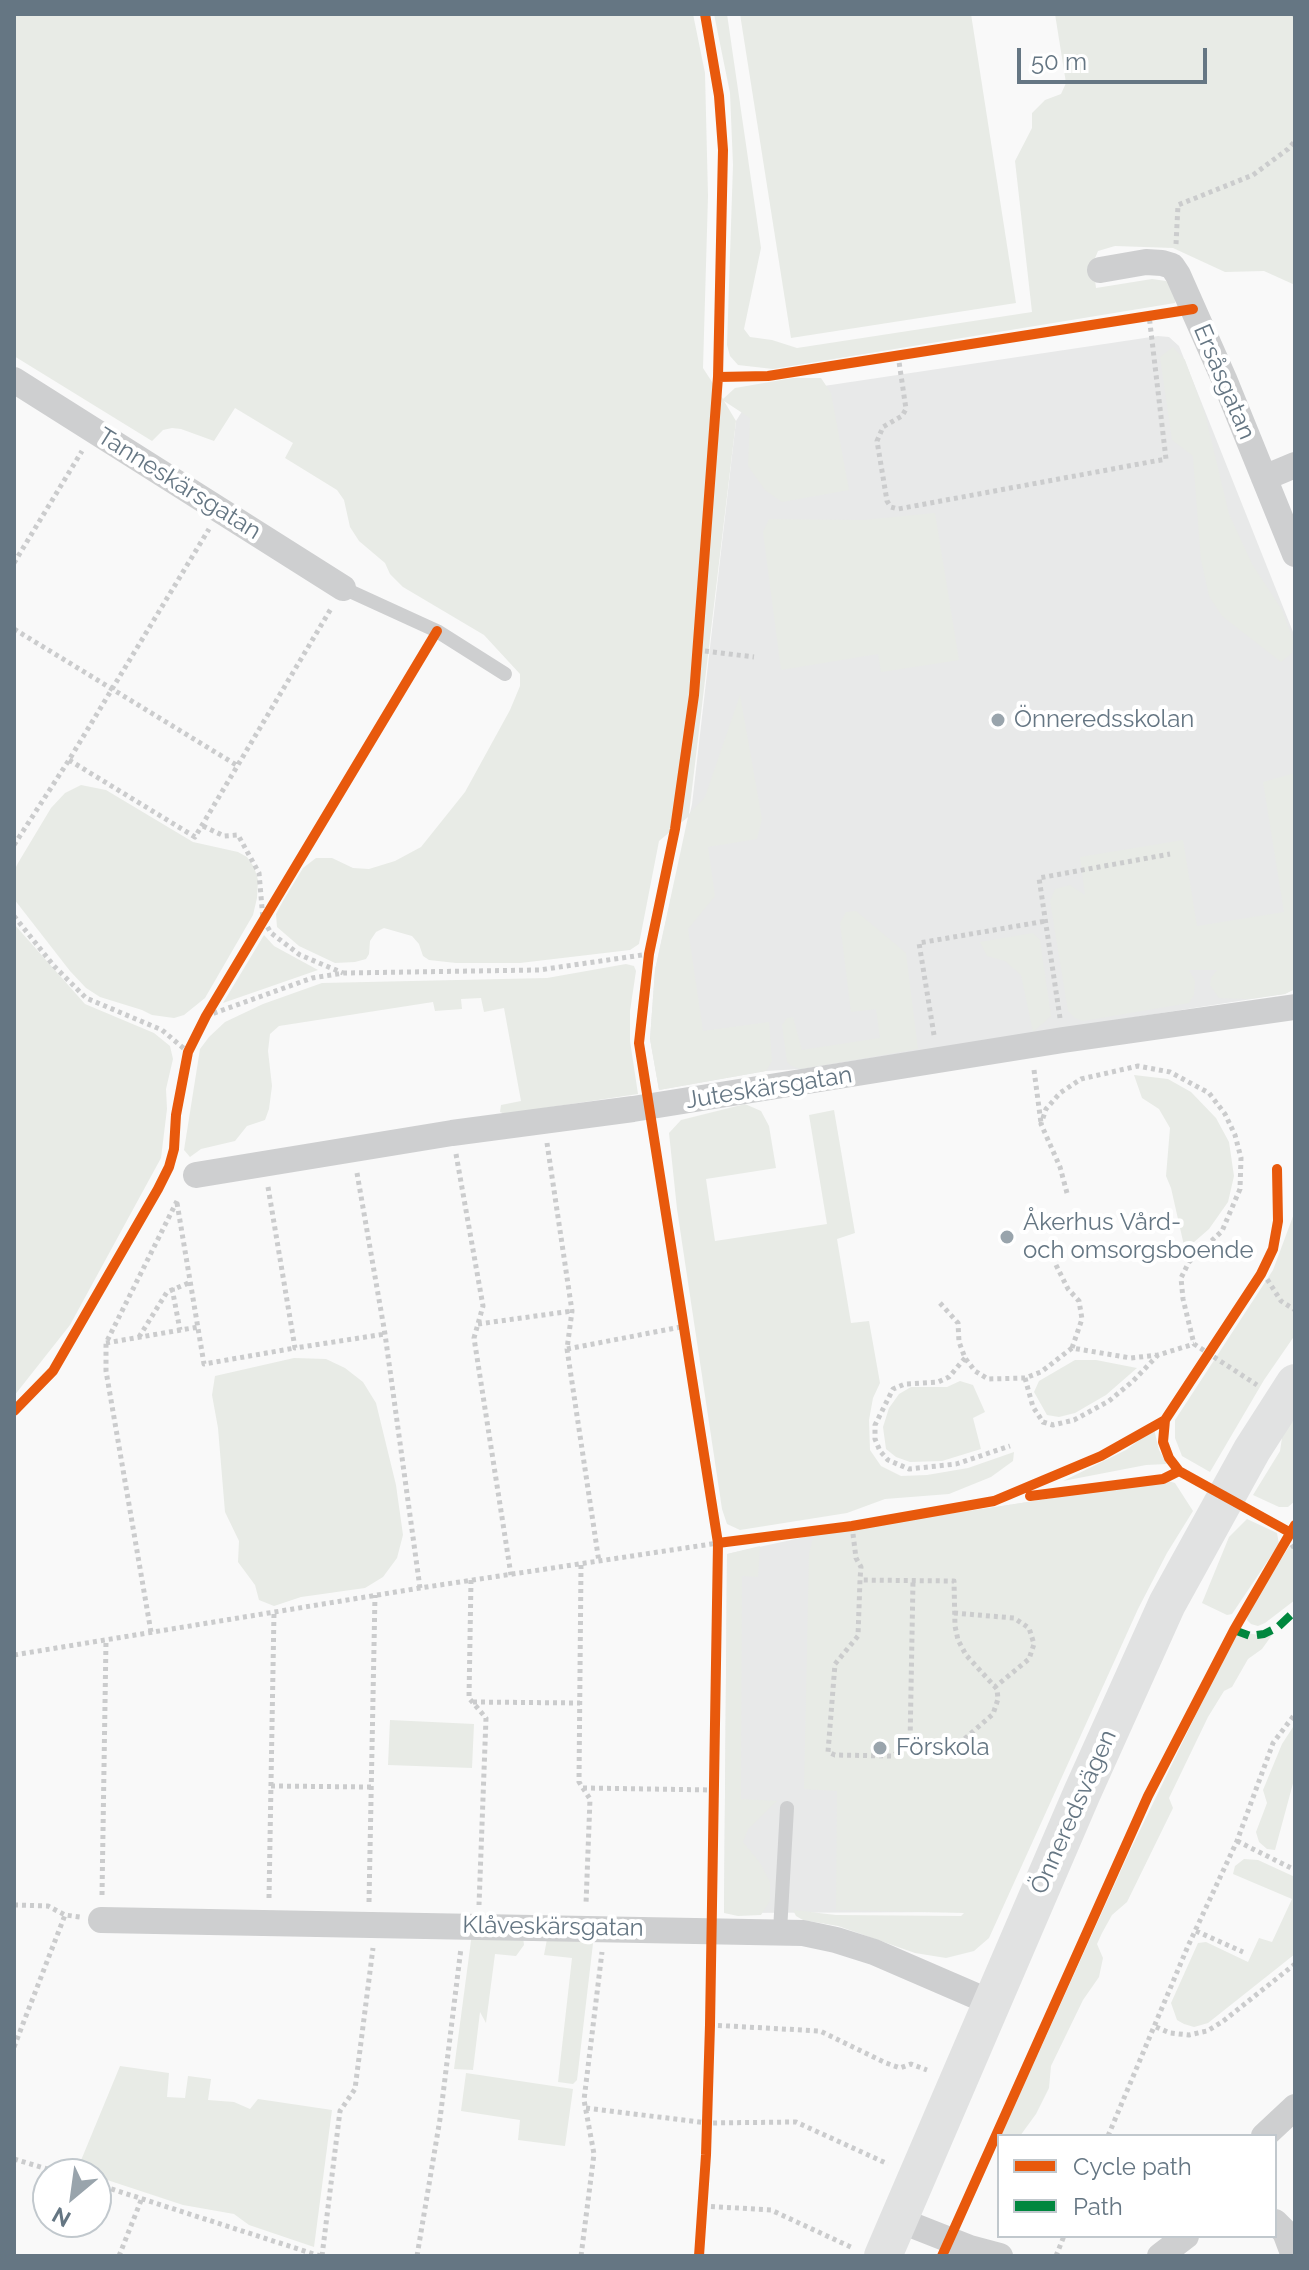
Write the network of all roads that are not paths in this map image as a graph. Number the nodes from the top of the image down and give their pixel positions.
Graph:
1 (1100, 270) dead end
2 (14, 380) edge
3 (1295, 465) edge
4 (1264, 478) junction
5 (1295, 554) edge
6 (343, 588) joint
7 (505, 674) dead end
8 (1295, 1007) edge
9 (196, 1175) road end
10 (1287, 1394) edge
11 (787, 1808) dead end
12 (101, 1920) road end
13 (780, 1931) junction
14 (992, 2003) junction
15 (1295, 2107) edge
16 (1266, 2134) edge
17 (899, 2220) junction
18 (1277, 2224) edge
19 (1183, 2238) edge
20 (868, 2252) edge
21 (1000, 2256) edge
22 (1160, 2256) edge
23 (1294, 2256) edge

1 - 4 street, Ersåsgatan
2 - 6 street, Tanneskärsgatan
3 - 4 street
4 - 5 street, Ersåsgatan
6 - 7 lane
8 - 9 street, Juteskärsgatan
10 - 14 street, Önneredsvägen
11 - 13 lane
12 - 13 street, Klåveskärsgatan
13 - 14 street, Klåveskärsgatan
14 - 17 street, Önneredsvägen
15 - 16 street
17 - 20 street, Önneredsvägen
17 - 21 street
18 - 23 street
19 - 22 street

